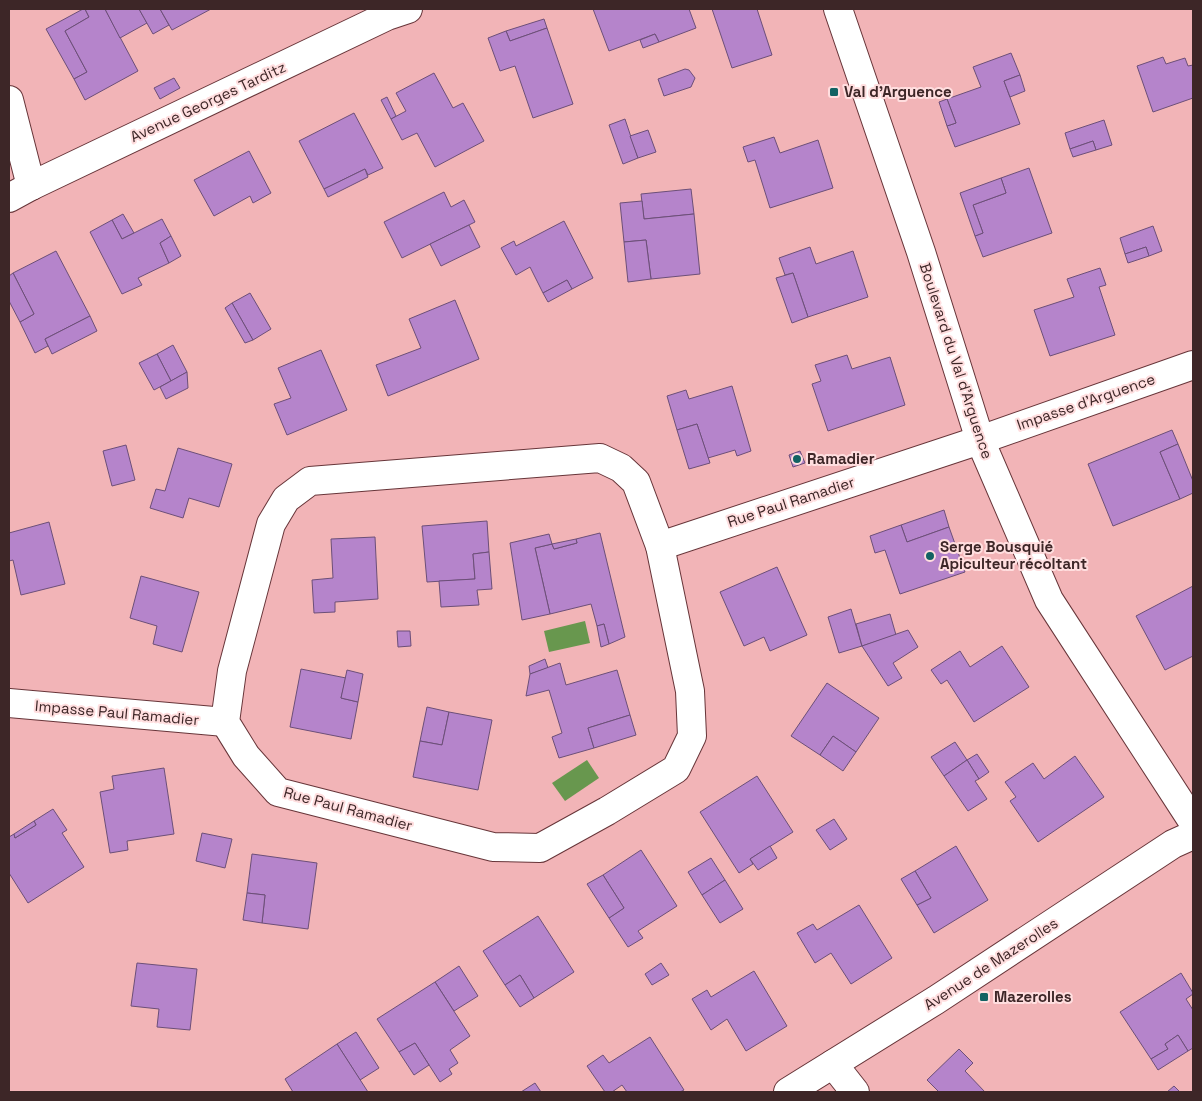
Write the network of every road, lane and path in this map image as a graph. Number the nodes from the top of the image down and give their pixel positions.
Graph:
1 (408, 9) edge
2 (838, 9) edge
3 (9, 100) edge
4 (20, 192) edge
5 (1193, 364) edge
6 (980, 440) junction
7 (660, 546) junction
8 (9, 703) edge
9 (226, 722) junction
10 (1193, 822) edge
11 (1193, 835) edge
12 (833, 1064) junction
13 (788, 1092) edge
14 (855, 1092) edge

1 - 4 street, Avenue Georges Tarditz
2 - 6 street, Boulevard du Val d'Arguence
3 - 4 street
5 - 6 street, Impasse d'Arguence
6 - 7 street, Rue Paul Ramadier
6 - 10 street, Boulevard du Val d'Arguence
7 - 9 street, Rue Paul Ramadier
7 - 9 street, Rue Paul Ramadier
8 - 9 street, Impasse Paul Ramadier
11 - 12 street, Avenue de Mazerolles
12 - 13 street, Avenue de Mazerolles
12 - 14 street

